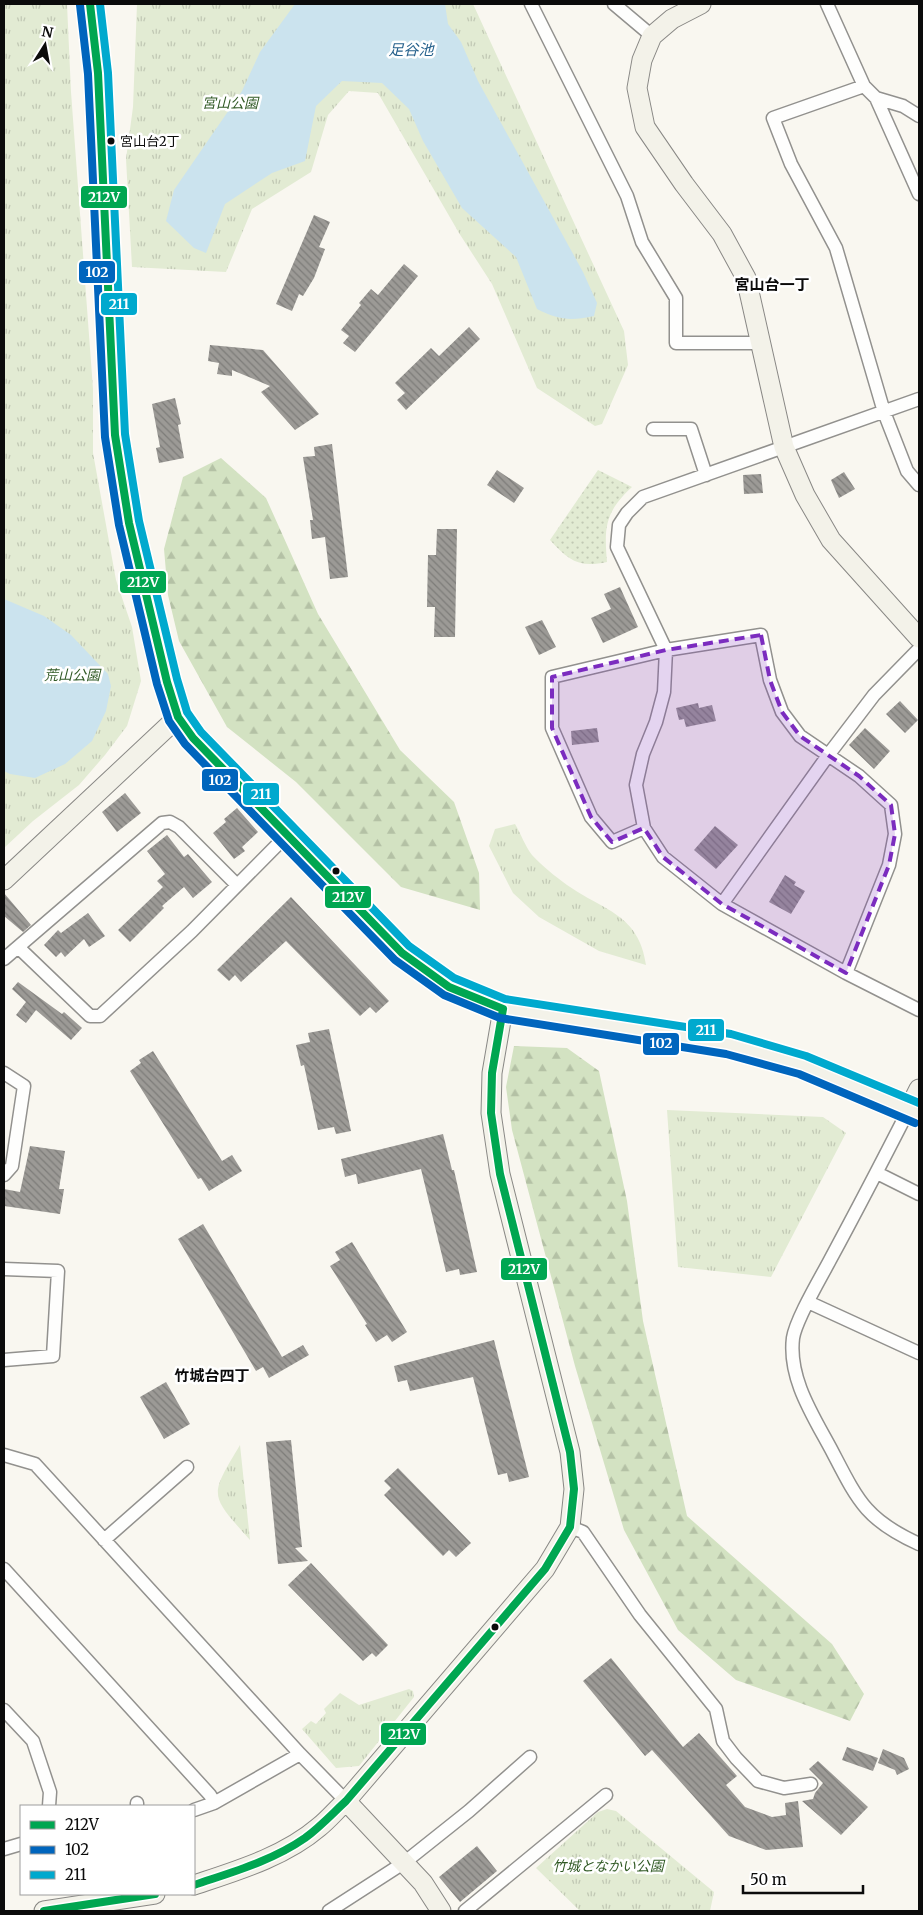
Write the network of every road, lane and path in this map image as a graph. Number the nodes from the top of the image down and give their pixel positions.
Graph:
1 (90, 4) edge
2 (531, 4) edge
3 (614, 4) edge
4 (700, 4) edge
5 (826, 4) edge
6 (652, 36) junction
7 (864, 86) junction
8 (876, 98) junction
9 (919, 116) edge
10 (919, 194) edge
11 (761, 343) junction
12 (919, 399) edge
13 (884, 412) junction
14 (652, 429) dead end
15 (784, 447) junction
16 (706, 475) junction
17 (919, 485) edge
18 (919, 638) edge
19 (919, 648) edge
20 (666, 650) junction
21 (178, 717) junction
22 (828, 754) junction
23 (644, 828) junction
24 (287, 835) junction
25 (4, 880) edge
26 (237, 885) junction
27 (722, 904) junction
28 (18, 947) junction
29 (4, 959) edge
30 (846, 973) junction
31 (503, 1009) junction
32 (919, 1010) edge
33 (4, 1073) edge
34 (919, 1089) edge
35 (914, 1112) edge
36 (877, 1172) junction
37 (4, 1175) edge
38 (919, 1194) edge
39 (4, 1269) edge
40 (808, 1302) junction
41 (919, 1353) edge
42 (4, 1360) edge
43 (4, 1455) edge
44 (187, 1467) dead end
45 (570, 1526) junction
46 (104, 1540) junction
47 (919, 1544) edge
48 (4, 1569) edge
49 (4, 1710) edge
50 (300, 1754) junction
51 (530, 1757) dead end
52 (811, 1784) dead end
53 (606, 1795) dead end
54 (346, 1801) junction
55 (214, 1803) junction
56 (49, 1805) edge
57 (195, 1810) edge
58 (20, 1844) edge
59 (4, 1849) edge
60 (405, 1862) junction
61 (195, 1884) edge
62 (148, 1895) edge
63 (44, 1911) edge
64 (329, 1911) edge
65 (441, 1911) edge
66 (465, 1911) edge

1 - 21 street
2 - 11 street
3 - 6 street
4 - 6 street
5 - 7 street
6 - 11 street
7 - 8 street
7 - 13 street
8 - 9 street
8 - 10 street
11 - 15 street
12 - 13 street
13 - 15 street
13 - 17 street
14 - 16 street
15 - 16 street
15 - 18 street
16 - 20 street
19 - 22 street
20 - 22 street
20 - 23 street
20 - 23 street
21 - 24 street
21 - 25 street
22 - 27 street
22 - 30 street
23 - 27 street
24 - 26 street
24 - 31 street
26 - 28 street
26 - 28 street
27 - 30 street
28 - 29 street
30 - 32 street
31 - 35 street
31 - 45 street
33 - 37 street
34 - 35 street
35 - 36 street
36 - 38 street
36 - 40 street
39 - 42 street
40 - 41 street
40 - 47 street
43 - 46 street
44 - 46 street
45 - 52 street
45 - 54 street
46 - 50 street
48 - 55 street
49 - 56 street
50 - 54 street
50 - 55 street
51 - 60 street
53 - 66 street
54 - 60 street
54 - 61 street
55 - 57 street
58 - 59 street
60 - 64 street
60 - 65 street
62 - 63 street

